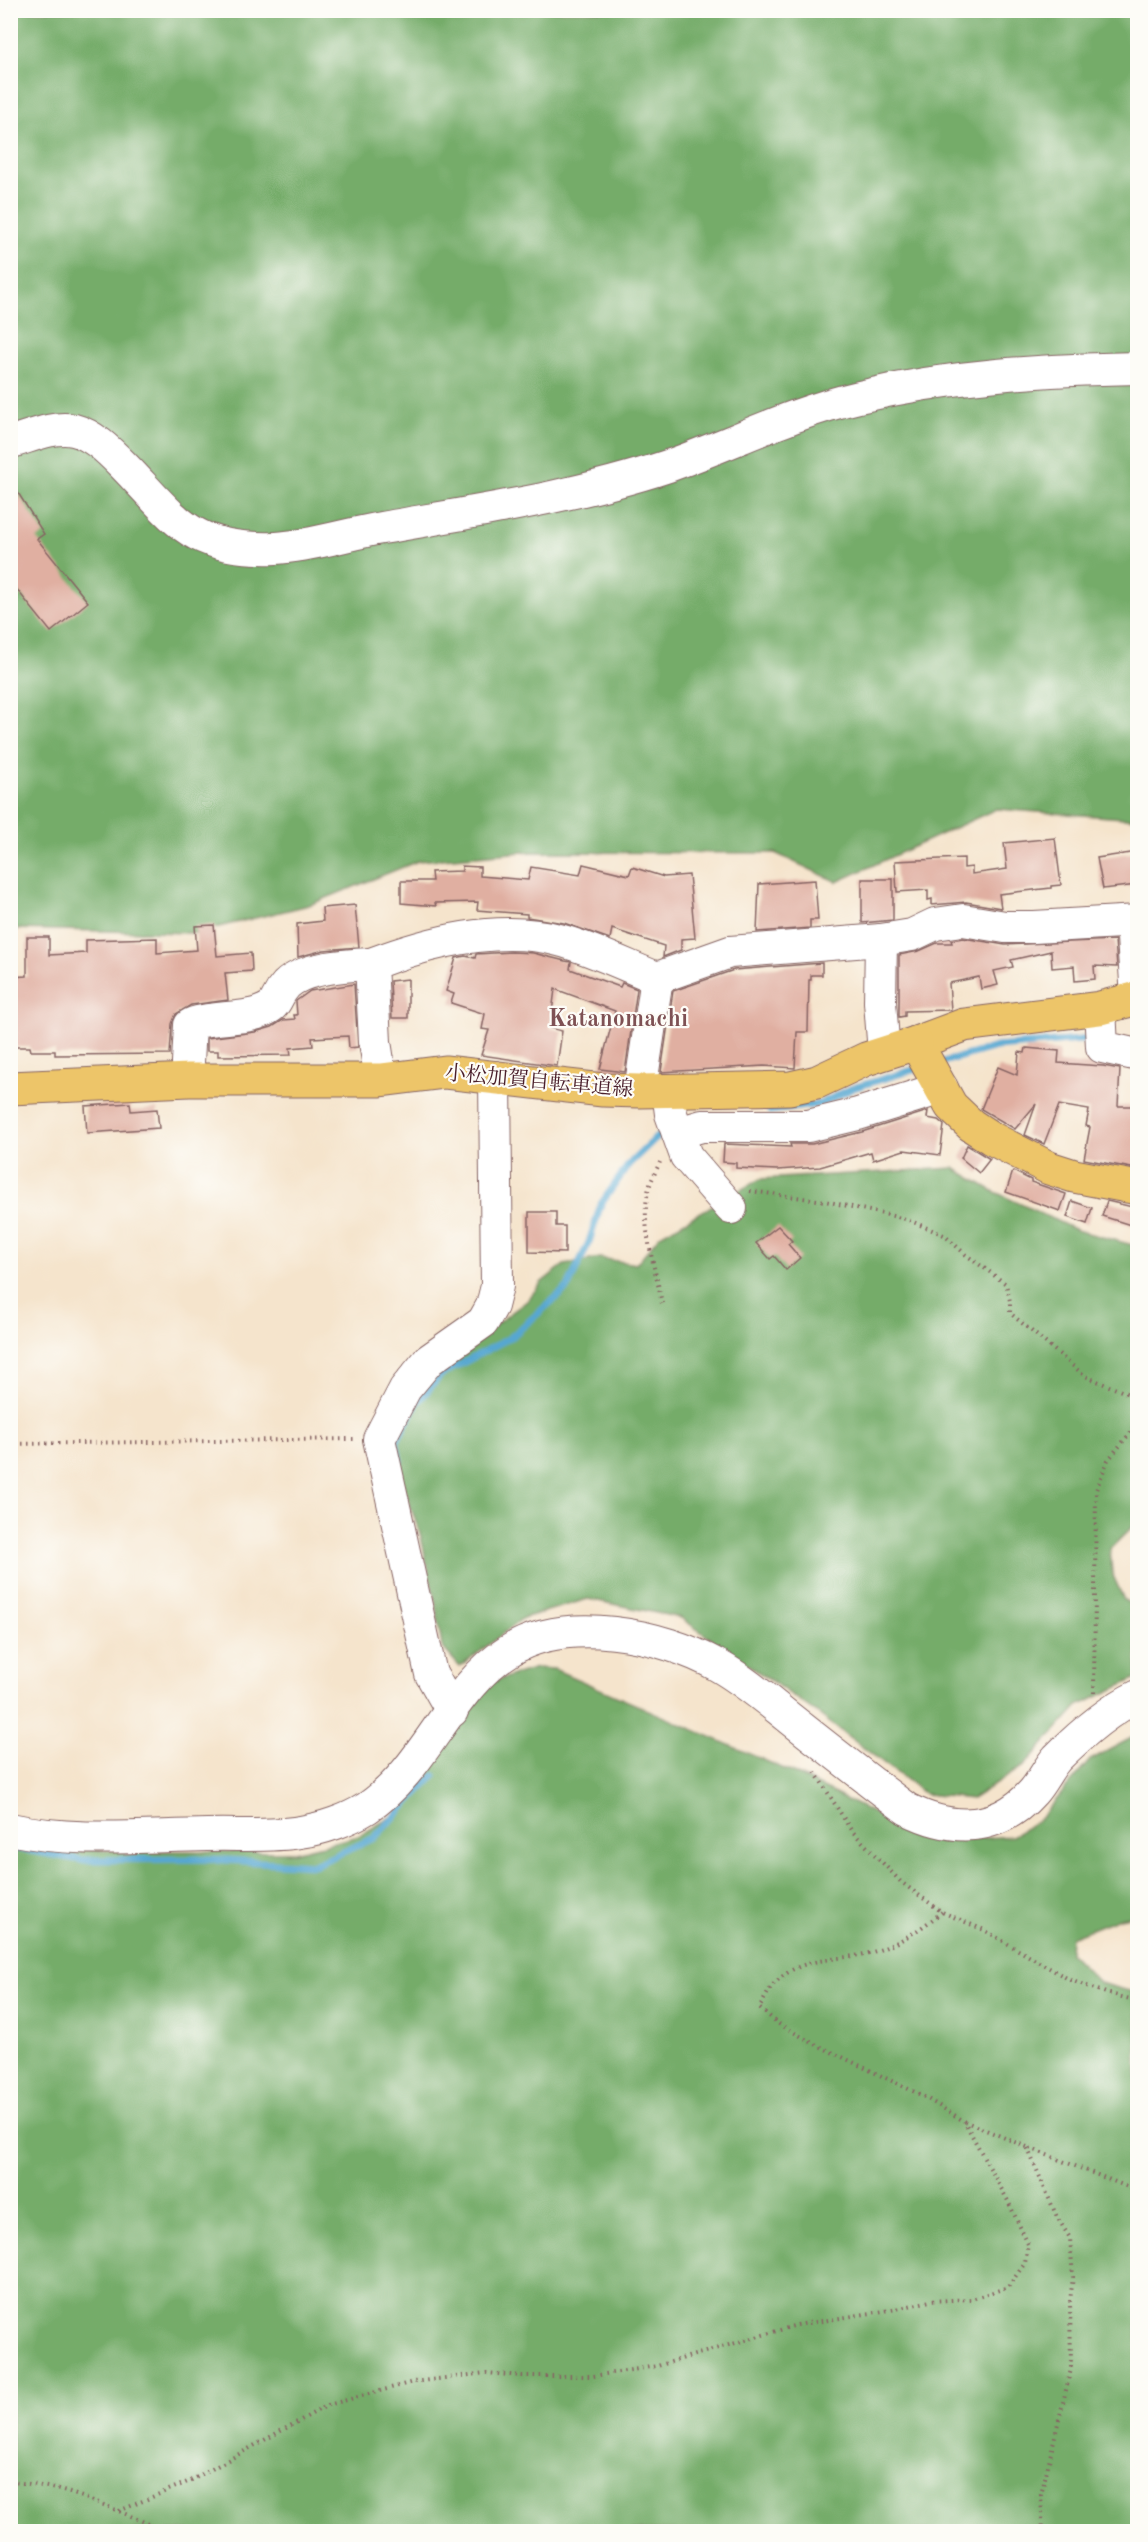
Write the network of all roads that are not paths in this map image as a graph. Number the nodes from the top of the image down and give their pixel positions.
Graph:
1 (1137, 368) edge
2 (15, 441) dead end
3 (1135, 922) edge
4 (881, 940) junction
5 (371, 964) junction
6 (657, 978) junction
7 (1137, 998) edge
8 (1100, 1008) junction
9 (916, 1043) junction
10 (884, 1053) junction
11 (1137, 1055) edge
12 (495, 1077) junction
13 (189, 1080) junction
14 (381, 1080) junction
15 (10, 1088) edge
16 (942, 1088) junction
17 (654, 1091) junction
18 (678, 1133) junction
19 (1137, 1188) edge
20 (738, 1199) road end
21 (1137, 1696) edge
22 (452, 1711) junction
23 (10, 1829) edge

1 - 2 street
3 - 4 street
3 - 7 street
4 - 6 street
4 - 10 street
5 - 6 street
5 - 13 street
5 - 14 street
6 - 17 street
7 - 8 main road, 小松加賀自転車道線
8 - 9 main road, 小松加賀自転車道線
8 - 11 street
9 - 10 main road, 小松加賀自転車道線
9 - 16 main road
10 - 17 main road, 小松加賀自転車道線
12 - 14 main road, 小松加賀自転車道線
12 - 17 main road, 小松加賀自転車道線
12 - 22 street
13 - 14 main road, 小松加賀自転車道線
13 - 15 main road, 小松加賀自転車道線
16 - 18 street
16 - 19 main road
17 - 18 street
18 - 20 street
21 - 22 street
22 - 23 street

